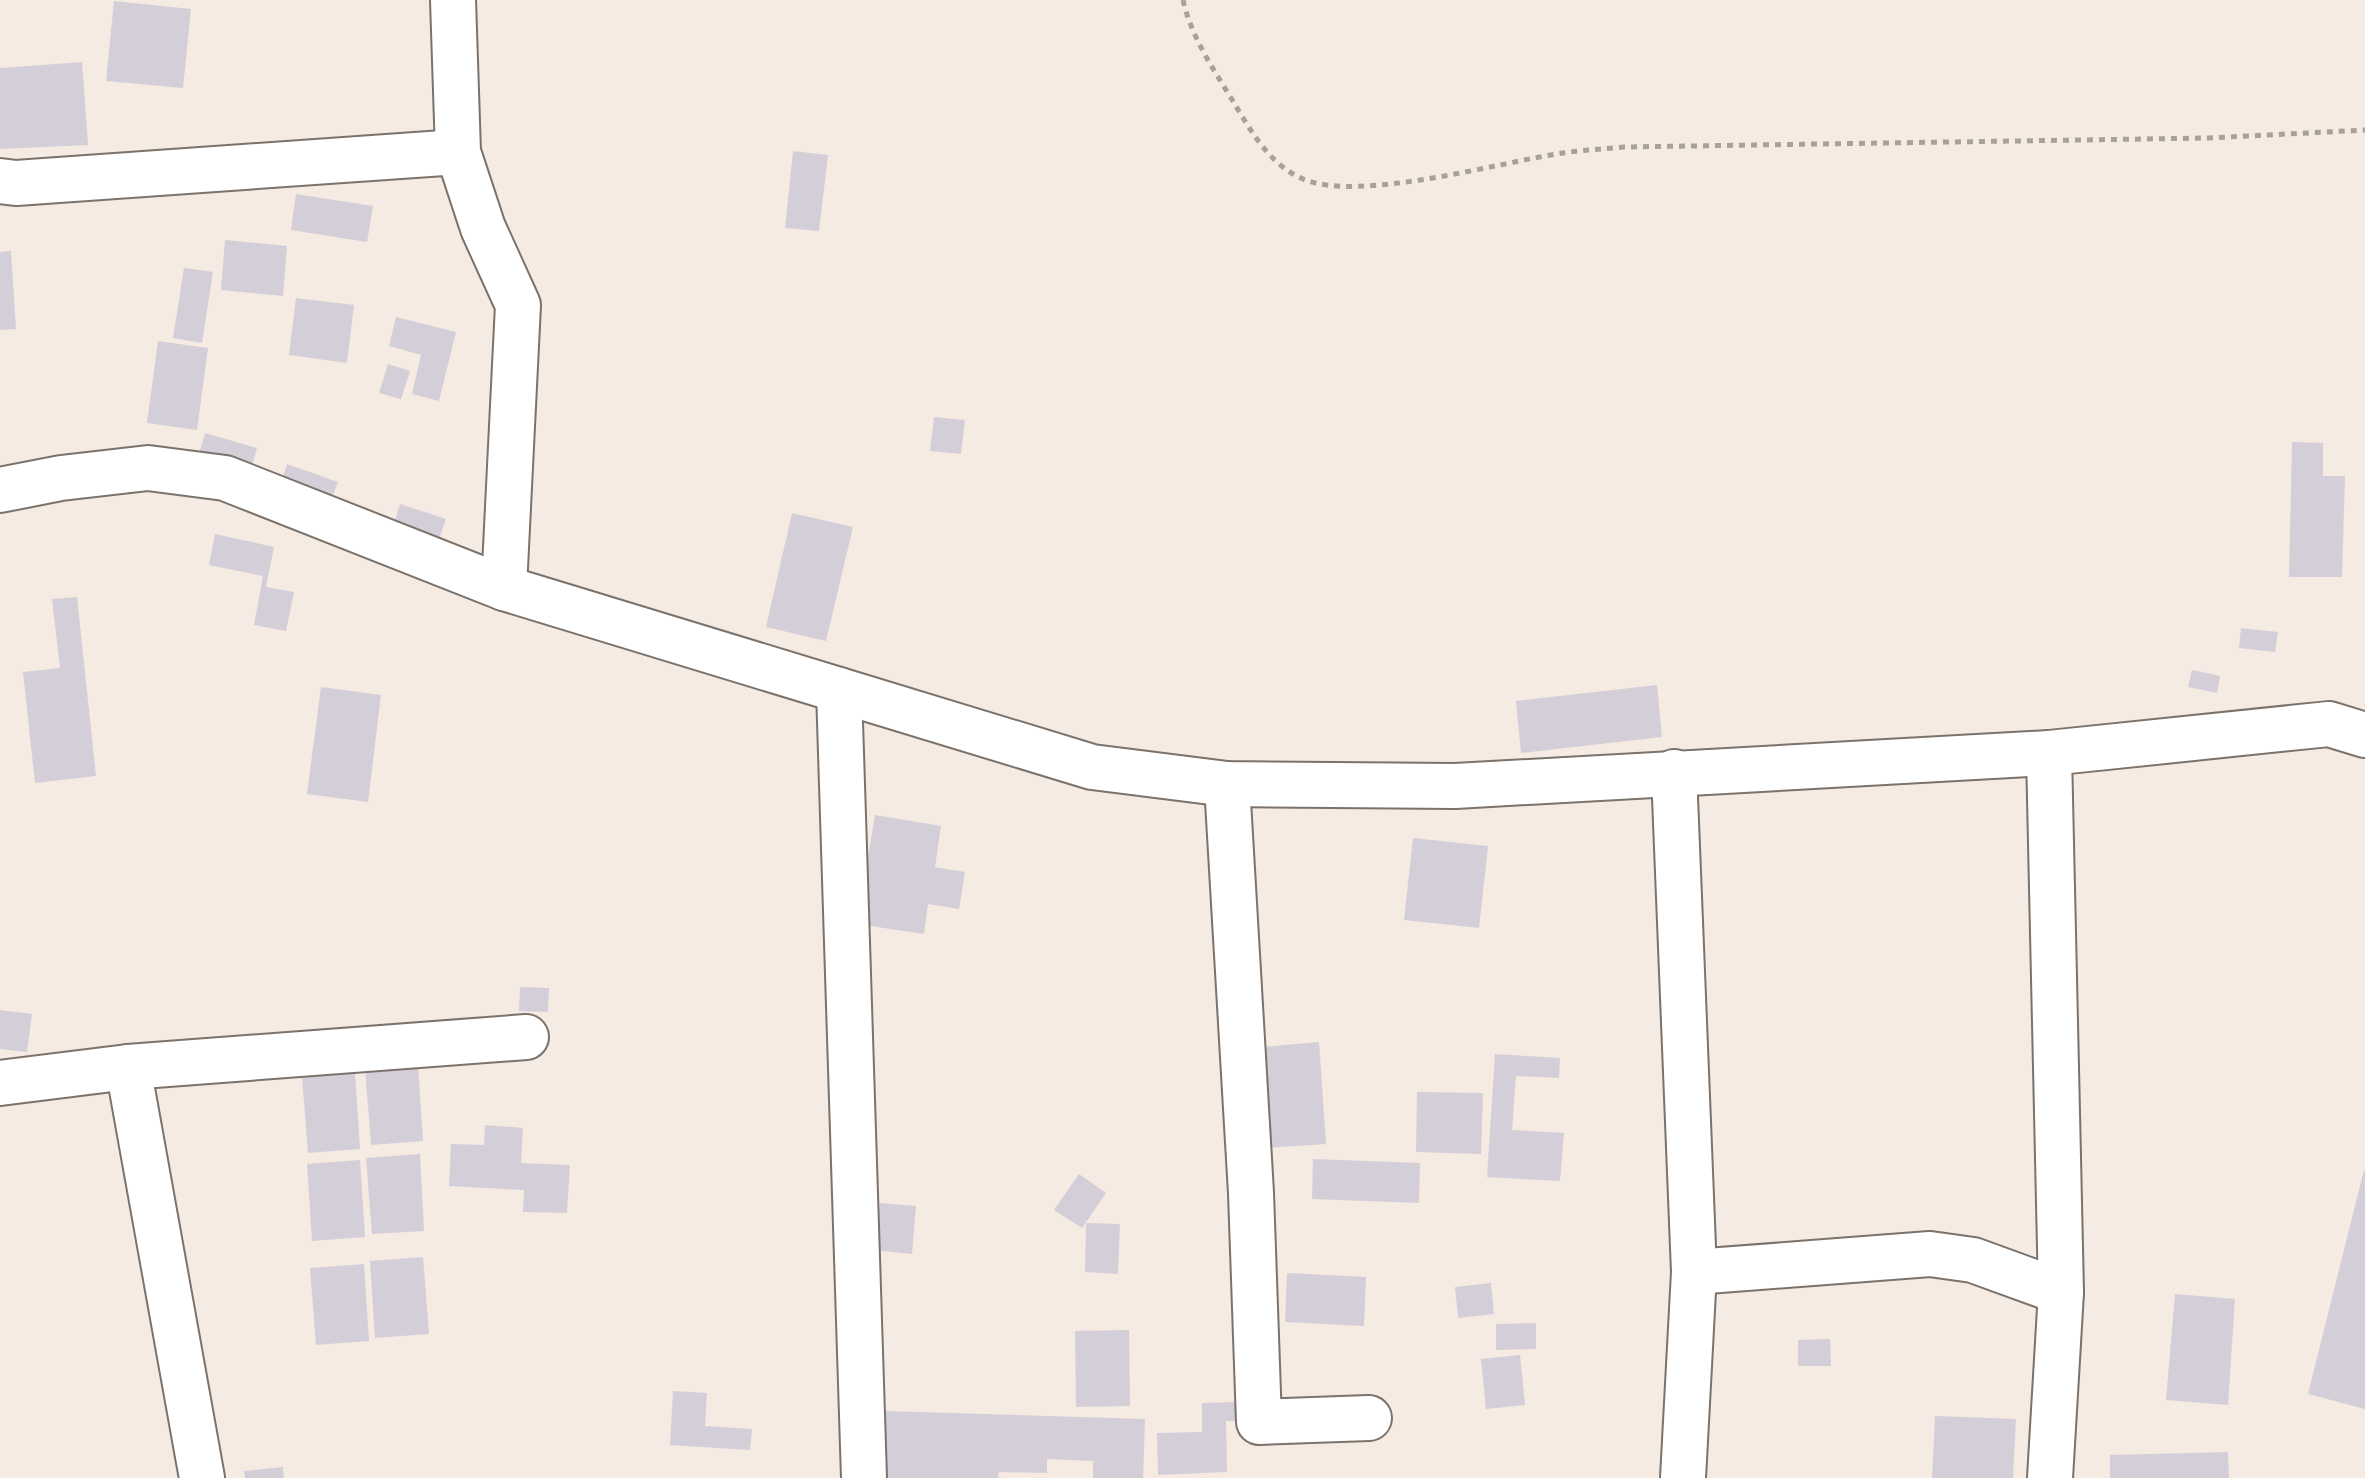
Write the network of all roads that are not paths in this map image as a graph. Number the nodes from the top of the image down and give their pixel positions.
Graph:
1 (453, 0) edge
2 (458, 152) junction
3 (0, 181) edge
4 (0, 490) edge
5 (504, 588) junction
6 (839, 690) junction
7 (2365, 735) edge
8 (2049, 753) junction
9 (1674, 772) junction
10 (1227, 784) junction
11 (526, 1037) dead end
12 (128, 1067) junction
13 (0, 1083) edge
14 (1694, 1272) junction
15 (2061, 1292) junction
16 (1369, 1418) dead end
17 (202, 1478) edge
18 (864, 1478) edge
19 (1683, 1478) edge
20 (2050, 1478) edge

1 - 2 street
2 - 3 street
2 - 5 street
4 - 5 street
5 - 6 street
6 - 10 street
6 - 18 street
7 - 8 street
8 - 9 street
8 - 15 street
9 - 10 street
9 - 14 street
10 - 16 street
11 - 12 street
12 - 13 street
12 - 17 street
14 - 15 street
14 - 19 street
15 - 20 street

